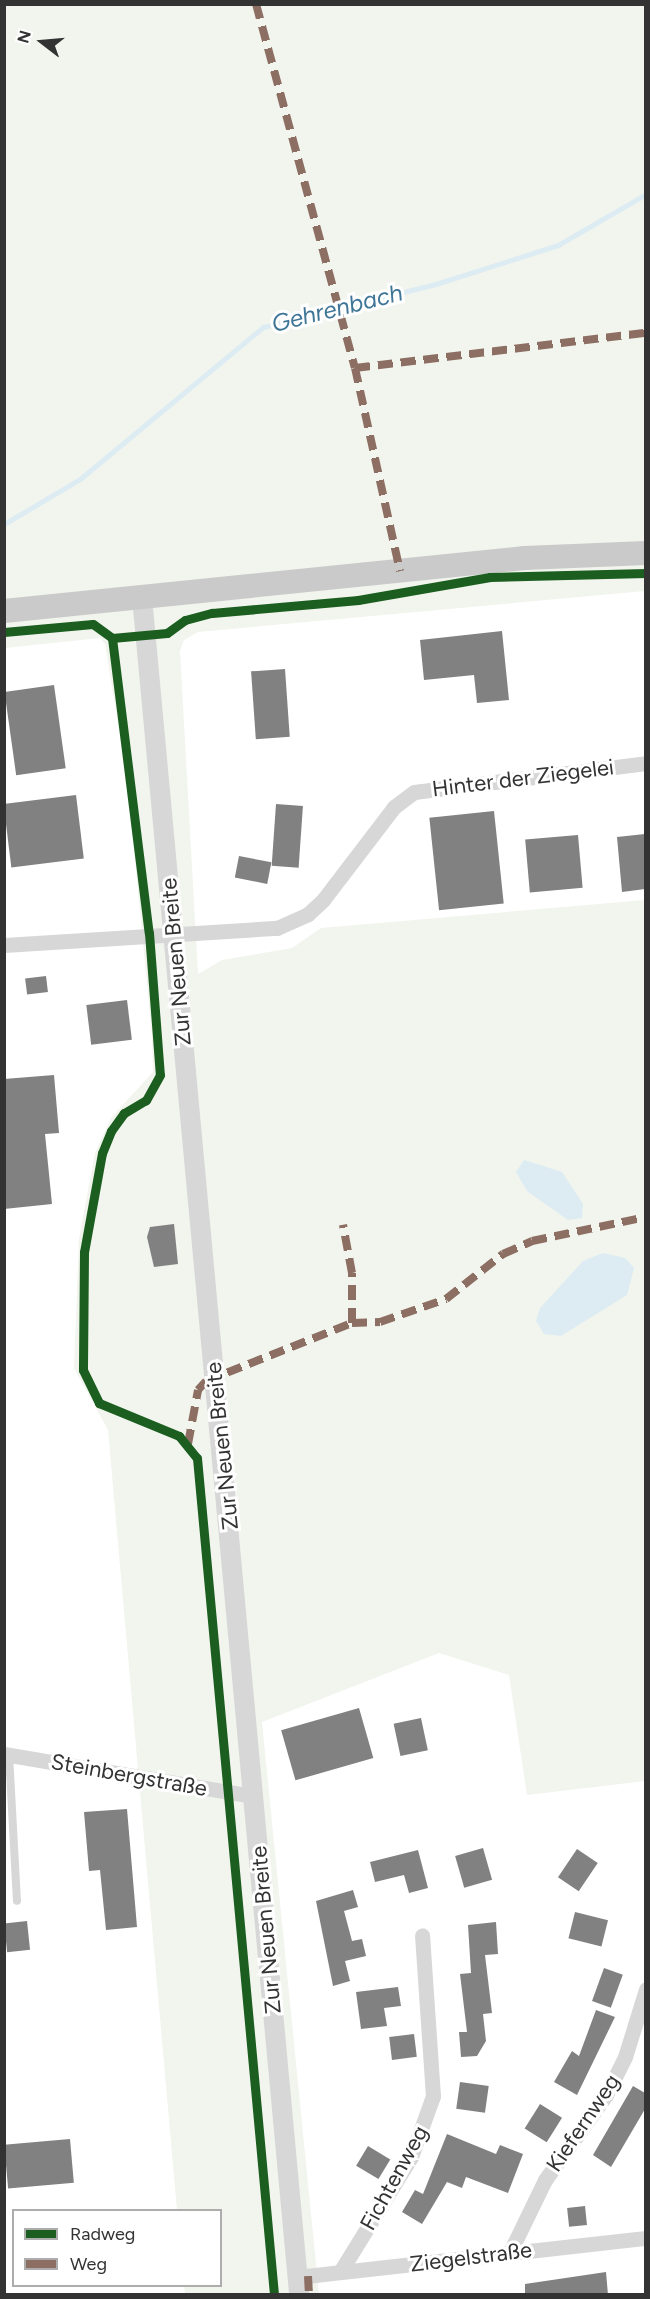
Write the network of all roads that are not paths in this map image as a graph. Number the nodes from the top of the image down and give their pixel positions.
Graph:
1 (645, 553) edge
2 (142, 597) junction
3 (4, 611) edge
4 (645, 763) edge
5 (172, 932) junction
6 (4, 945) edge
7 (7, 1754) edge
8 (253, 1796) junction
9 (17, 1901) dead end
10 (422, 1935) dead end
11 (645, 1989) edge
12 (645, 2238) edge
13 (510, 2252) junction
14 (340, 2272) junction
15 (298, 2286) edge

1 - 2 main road
2 - 3 main road
2 - 5 street, Zur Neuen Breite
4 - 5 street, Hinter der Ziegelei
5 - 6 street, Hinter der Ziegelei
5 - 8 street, Zur Neuen Breite
7 - 8 street, Steinbergstraße
7 - 9 lane
8 - 15 street, Zur Neuen Breite
10 - 14 street, Fichtenweg
11 - 13 street, Kiefernweg
12 - 13 street, Ziegelstraße
13 - 14 street, Ziegelstraße
14 - 15 street, Ziegelstraße

